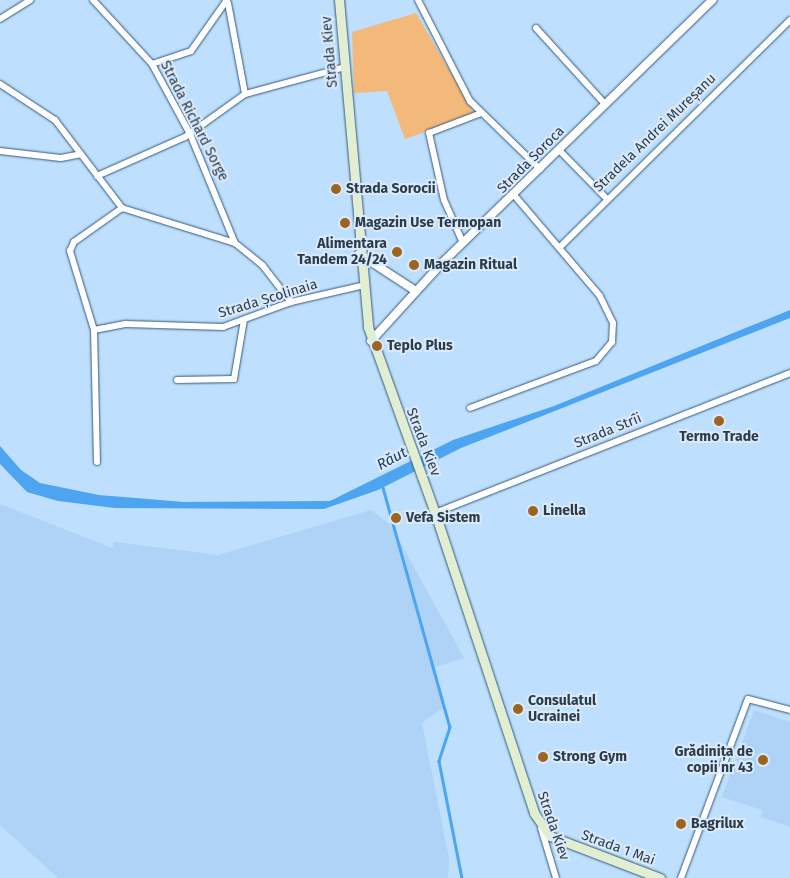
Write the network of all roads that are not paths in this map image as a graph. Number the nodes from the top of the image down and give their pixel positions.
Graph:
1 (31, 0) edge
2 (93, 0) edge
3 (227, 0) edge
4 (339, 0) edge
5 (418, 0) edge
6 (712, 0) edge
7 (0, 20) edge
8 (790, 20) edge
9 (536, 28) dead end
10 (152, 64) junction
11 (345, 67) junction
12 (0, 84) edge
13 (245, 94) junction
14 (605, 104) junction
15 (481, 113) junction
16 (190, 134) junction
17 (559, 150) junction
18 (0, 151) edge
19 (81, 154) junction
20 (540, 169) junction
21 (97, 176) junction
22 (514, 195) junction
23 (606, 198) junction
24 (122, 208) junction
25 (235, 243) junction
26 (463, 243) junction
27 (561, 246) junction
28 (358, 254) junction
29 (361, 286) junction
30 (416, 291) junction
31 (290, 302) junction
32 (244, 320) junction
33 (94, 330) junction
34 (371, 341) junction
35 (790, 372) edge
36 (177, 380) dead end
37 (470, 408) dead end
38 (97, 462) dead end
39 (435, 513) junction
40 (790, 710) edge
41 (541, 828) junction
42 (556, 878) edge
43 (660, 878) edge
44 (681, 878) edge

1 - 7 street
2 - 10 street, Strada Richard Sorge
3 - 10 street
3 - 13 street
4 - 11 main road, Strada Kiev
5 - 15 street
6 - 14 street, Strada Soroca
8 - 23 street, Stradela Andrei Mureșanu
9 - 14 street
10 - 16 street, Strada Richard Sorge
11 - 13 street
11 - 28 main road, Strada Kiev
12 - 19 street
13 - 16 street
14 - 17 street, Strada Soroca
15 - 20 street
15 - 26 street
16 - 21 street
16 - 25 street, Strada Richard Sorge
17 - 20 street, Strada Soroca
17 - 23 street
18 - 19 street
19 - 21 street
20 - 22 street, Strada Soroca
21 - 24 street
22 - 26 street, Strada Soroca
22 - 27 street
23 - 27 street, Stradela Andrei Mureșanu
24 - 25 street
24 - 33 street
25 - 31 street
26 - 30 street, Strada Soroca
27 - 37 street
28 - 29 main road, Strada Kiev
28 - 30 street
29 - 31 street, Strada Școlinaia
29 - 34 main road, Strada Kiev
30 - 34 street, Strada Soroca
31 - 32 street, Strada Școlinaia
32 - 33 street, Strada Școlinaia
32 - 36 street
33 - 38 street
34 - 39 main road, Strada Kiev
35 - 39 street, Strada Strîi
39 - 41 main road, Strada Kiev
40 - 44 street
41 - 42 street, Strada Kiev
41 - 43 main road, Strada 1 Mai

